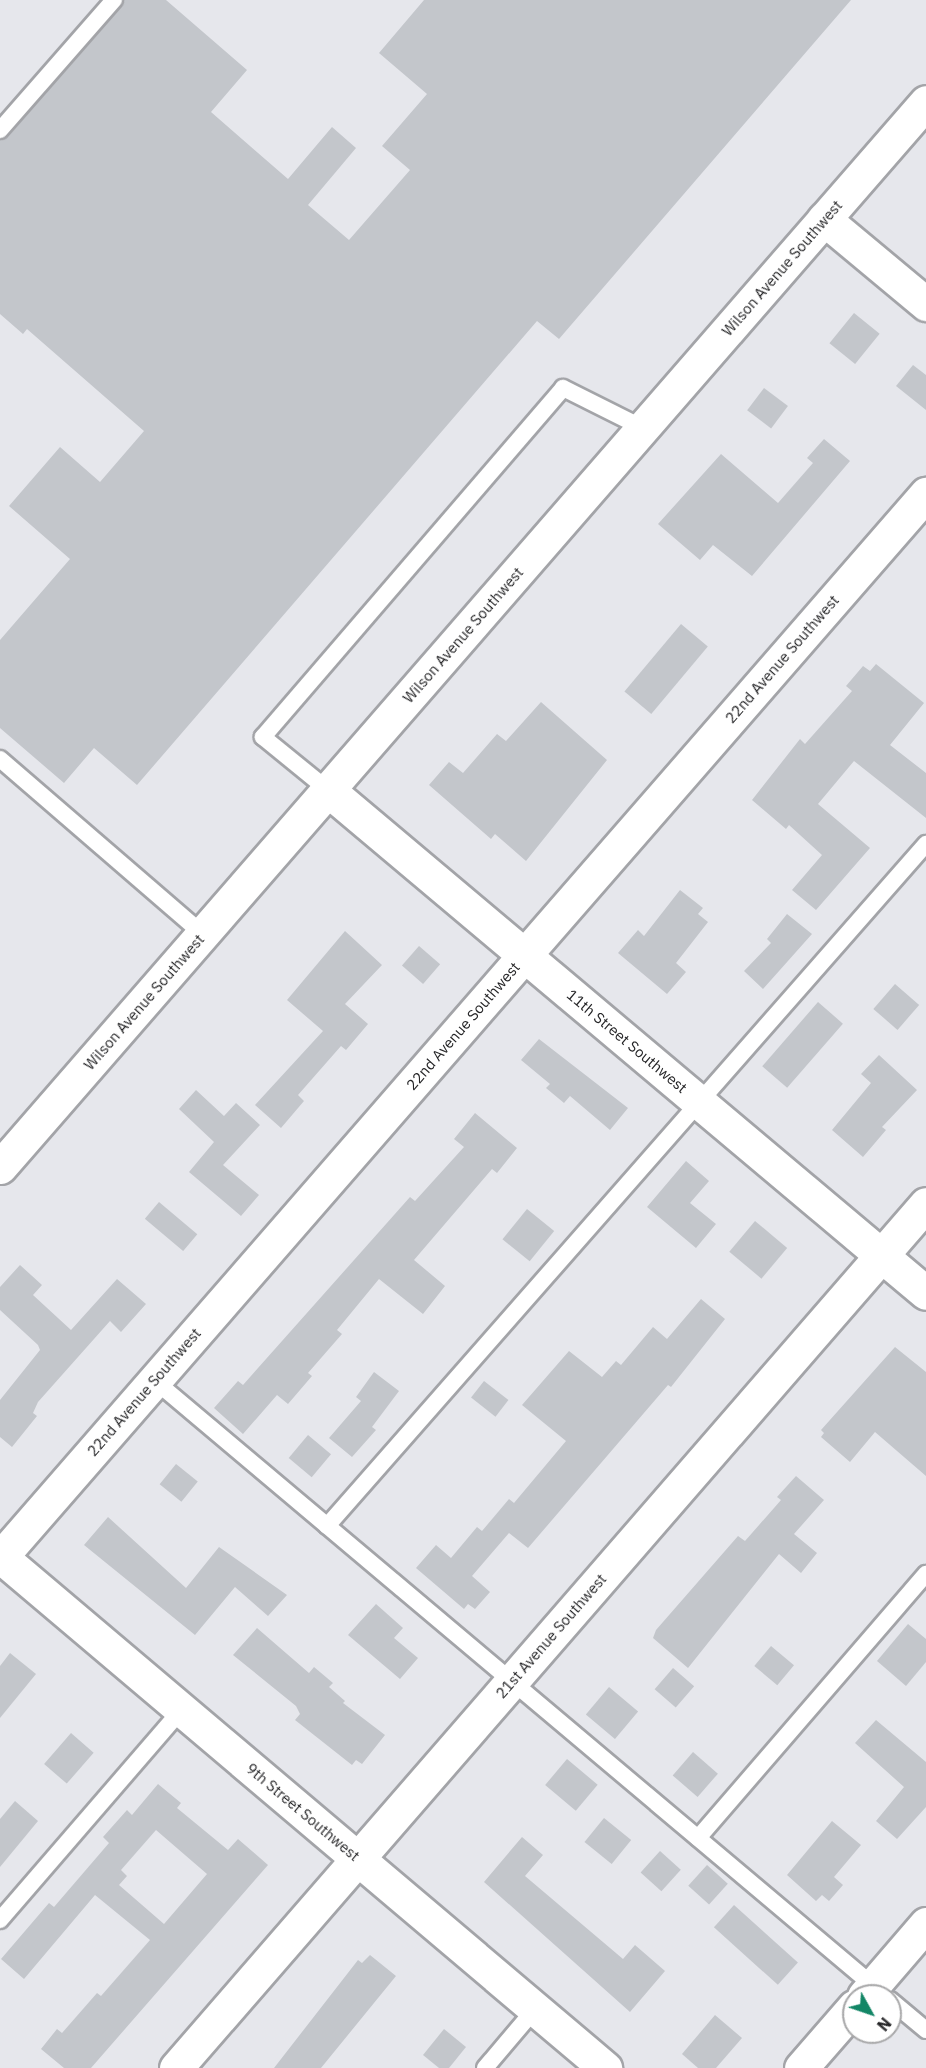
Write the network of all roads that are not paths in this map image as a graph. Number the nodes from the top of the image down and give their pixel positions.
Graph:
1 (114, 0) edge
2 (926, 102) edge
3 (0, 130) edge
4 (824, 219) junction
5 (926, 304) edge
6 (643, 428) junction
7 (926, 494) edge
8 (0, 759) edge
9 (328, 790) junction
10 (926, 844) edge
11 (203, 934) junction
12 (525, 955) junction
13 (699, 1102) junction
14 (0, 1167) edge
15 (926, 1204) edge
16 (881, 1255) junction
17 (926, 1293) edge
18 (154, 1380) junction
19 (327, 1526) junction
20 (0, 1557) edge
21 (926, 1574) edge
22 (512, 1681) junction
23 (182, 1710) junction
24 (698, 1838) junction
25 (358, 1859) junction
26 (0, 1920) edge
27 (926, 1924) edge
28 (859, 1984) edge
29 (882, 1984) edge
30 (535, 2009) junction
31 (902, 2015) edge
32 (842, 2028) edge
33 (926, 2030) edge
34 (176, 2068) edge
35 (484, 2068) edge
36 (605, 2068) edge
37 (801, 2068) edge

1 - 3 lane
2 - 4 street, Wilson Avenue Southwest
4 - 5 street
4 - 6 street, Wilson Avenue Southwest
6 - 9 street, Wilson Avenue Southwest
6 - 9 lane
7 - 12 street, 22nd Avenue Southwest
8 - 11 lane
9 - 11 street, Wilson Avenue Southwest
9 - 12 street, 11th Street Southwest
10 - 13 lane
11 - 14 street, Wilson Avenue Southwest
12 - 13 street, 11th Street Southwest
12 - 18 street, 22nd Avenue Southwest
13 - 16 street, 11th Street Southwest
13 - 19 lane
15 - 16 street, 21st Avenue Southwest
16 - 17 street, 11th Street Southwest
16 - 22 street, 21st Avenue Southwest
18 - 19 lane
18 - 20 street, 22nd Avenue Southwest
19 - 22 lane
20 - 23 street, 9th Street Southwest
21 - 24 lane
22 - 24 lane
22 - 25 street, 21st Avenue Southwest
23 - 25 street, 9th Street Southwest
23 - 26 lane
24 - 28 lane
25 - 30 street, 9th Street Southwest
25 - 34 street, 21st Avenue Southwest
27 - 29 street
30 - 35 lane
30 - 36 street, 9th Street Southwest
31 - 33 lane
32 - 37 street

